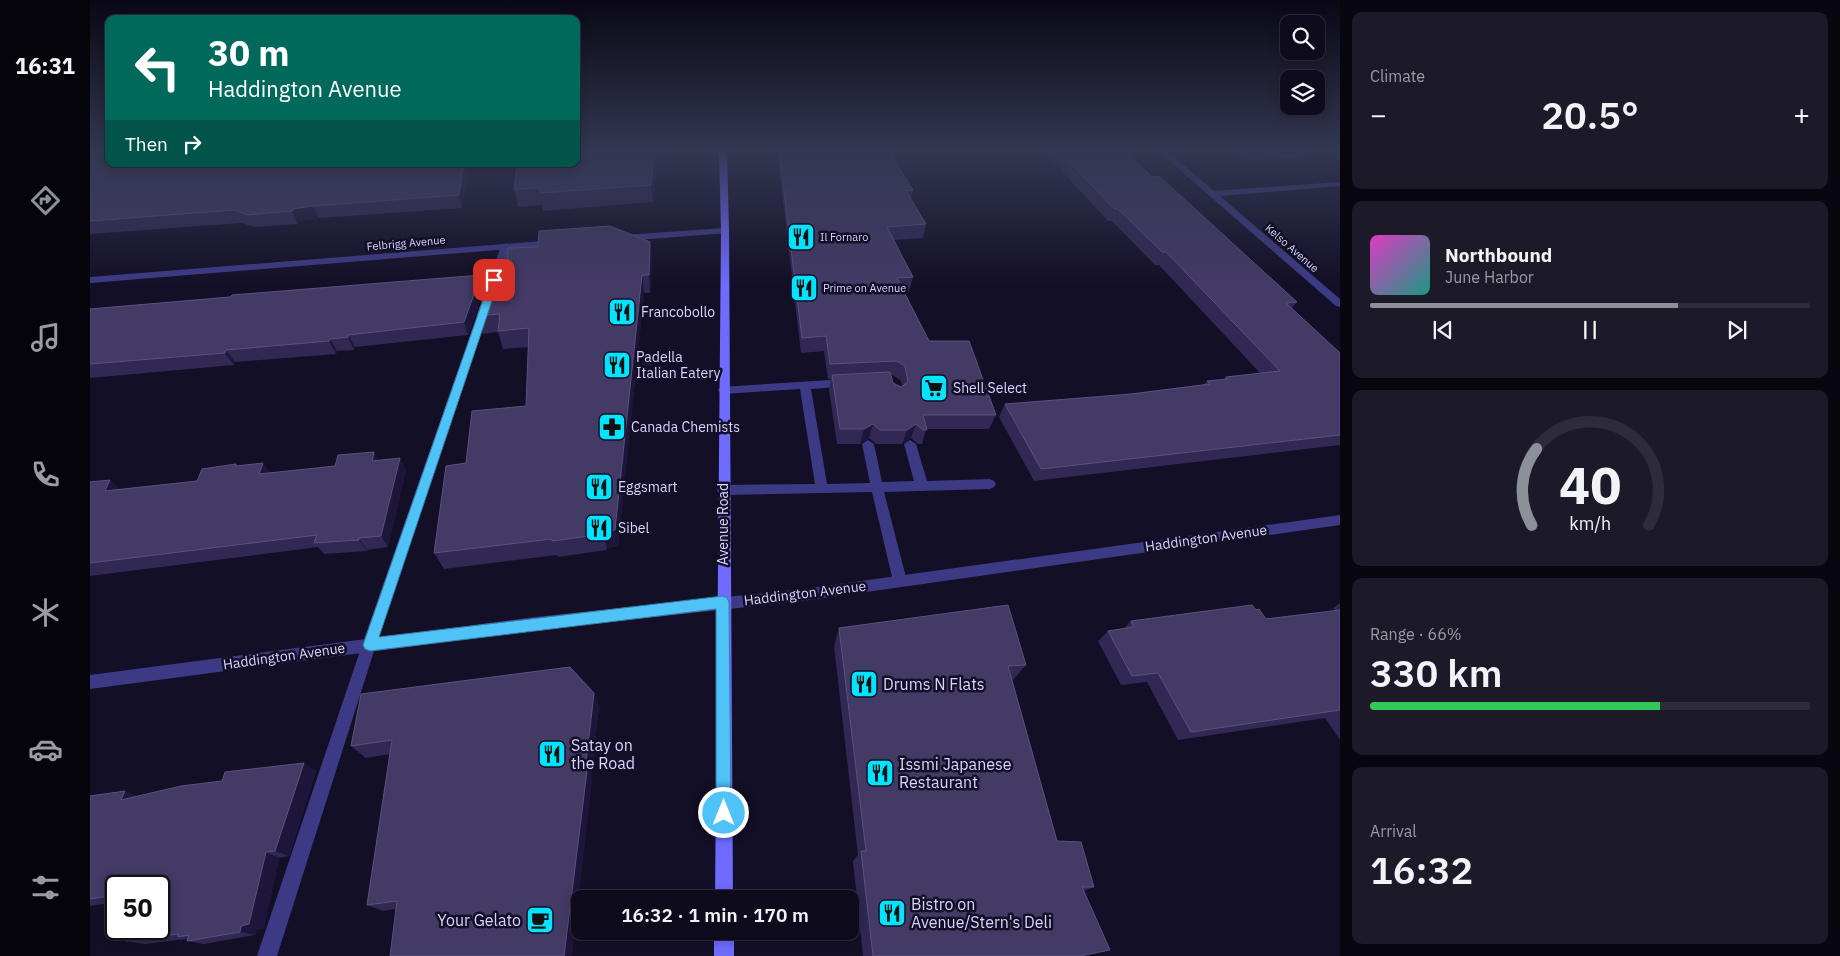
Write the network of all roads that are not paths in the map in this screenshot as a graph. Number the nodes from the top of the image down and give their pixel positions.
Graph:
1 (1213, 194) edge
2 (724, 195) edge
3 (725, 231) junction
4 (609, 239) edge
5 (562, 242) edge
6 (506, 246) junction
7 (90, 280) edge
8 (1340, 304) edge
9 (857, 382) edge
10 (805, 385) junction
11 (724, 390) junction
12 (868, 444) edge
13 (910, 444) edge
14 (990, 484) dead end
15 (922, 486) junction
16 (877, 488) junction
17 (822, 489) junction
18 (723, 490) junction
19 (1340, 520) edge
20 (900, 581) junction
21 (723, 602) junction
22 (370, 645) junction
23 (90, 682) edge
24 (724, 890) edge
25 (724, 940) edge
26 (267, 956) edge
27 (724, 956) edge

1 - 8 street, Kelso Avenue
2 - 3 main road, Avenue Road
3 - 4 street
3 - 11 main road, Avenue Road
5 - 6 street, Felbrigg Avenue
6 - 7 street, Felbrigg Avenue
6 - 22 street
9 - 10 street
10 - 11 street
10 - 17 street
11 - 18 main road, Avenue Road
12 - 16 street
13 - 15 street
14 - 15 street
15 - 16 street
16 - 17 street
16 - 20 street
17 - 18 street
18 - 21 main road, Avenue Road
19 - 20 street, Haddington Avenue
20 - 21 street, Haddington Avenue
21 - 22 street, Haddington Avenue
21 - 24 main road, Avenue Road
22 - 23 street, Haddington Avenue
22 - 26 street
25 - 27 main road

